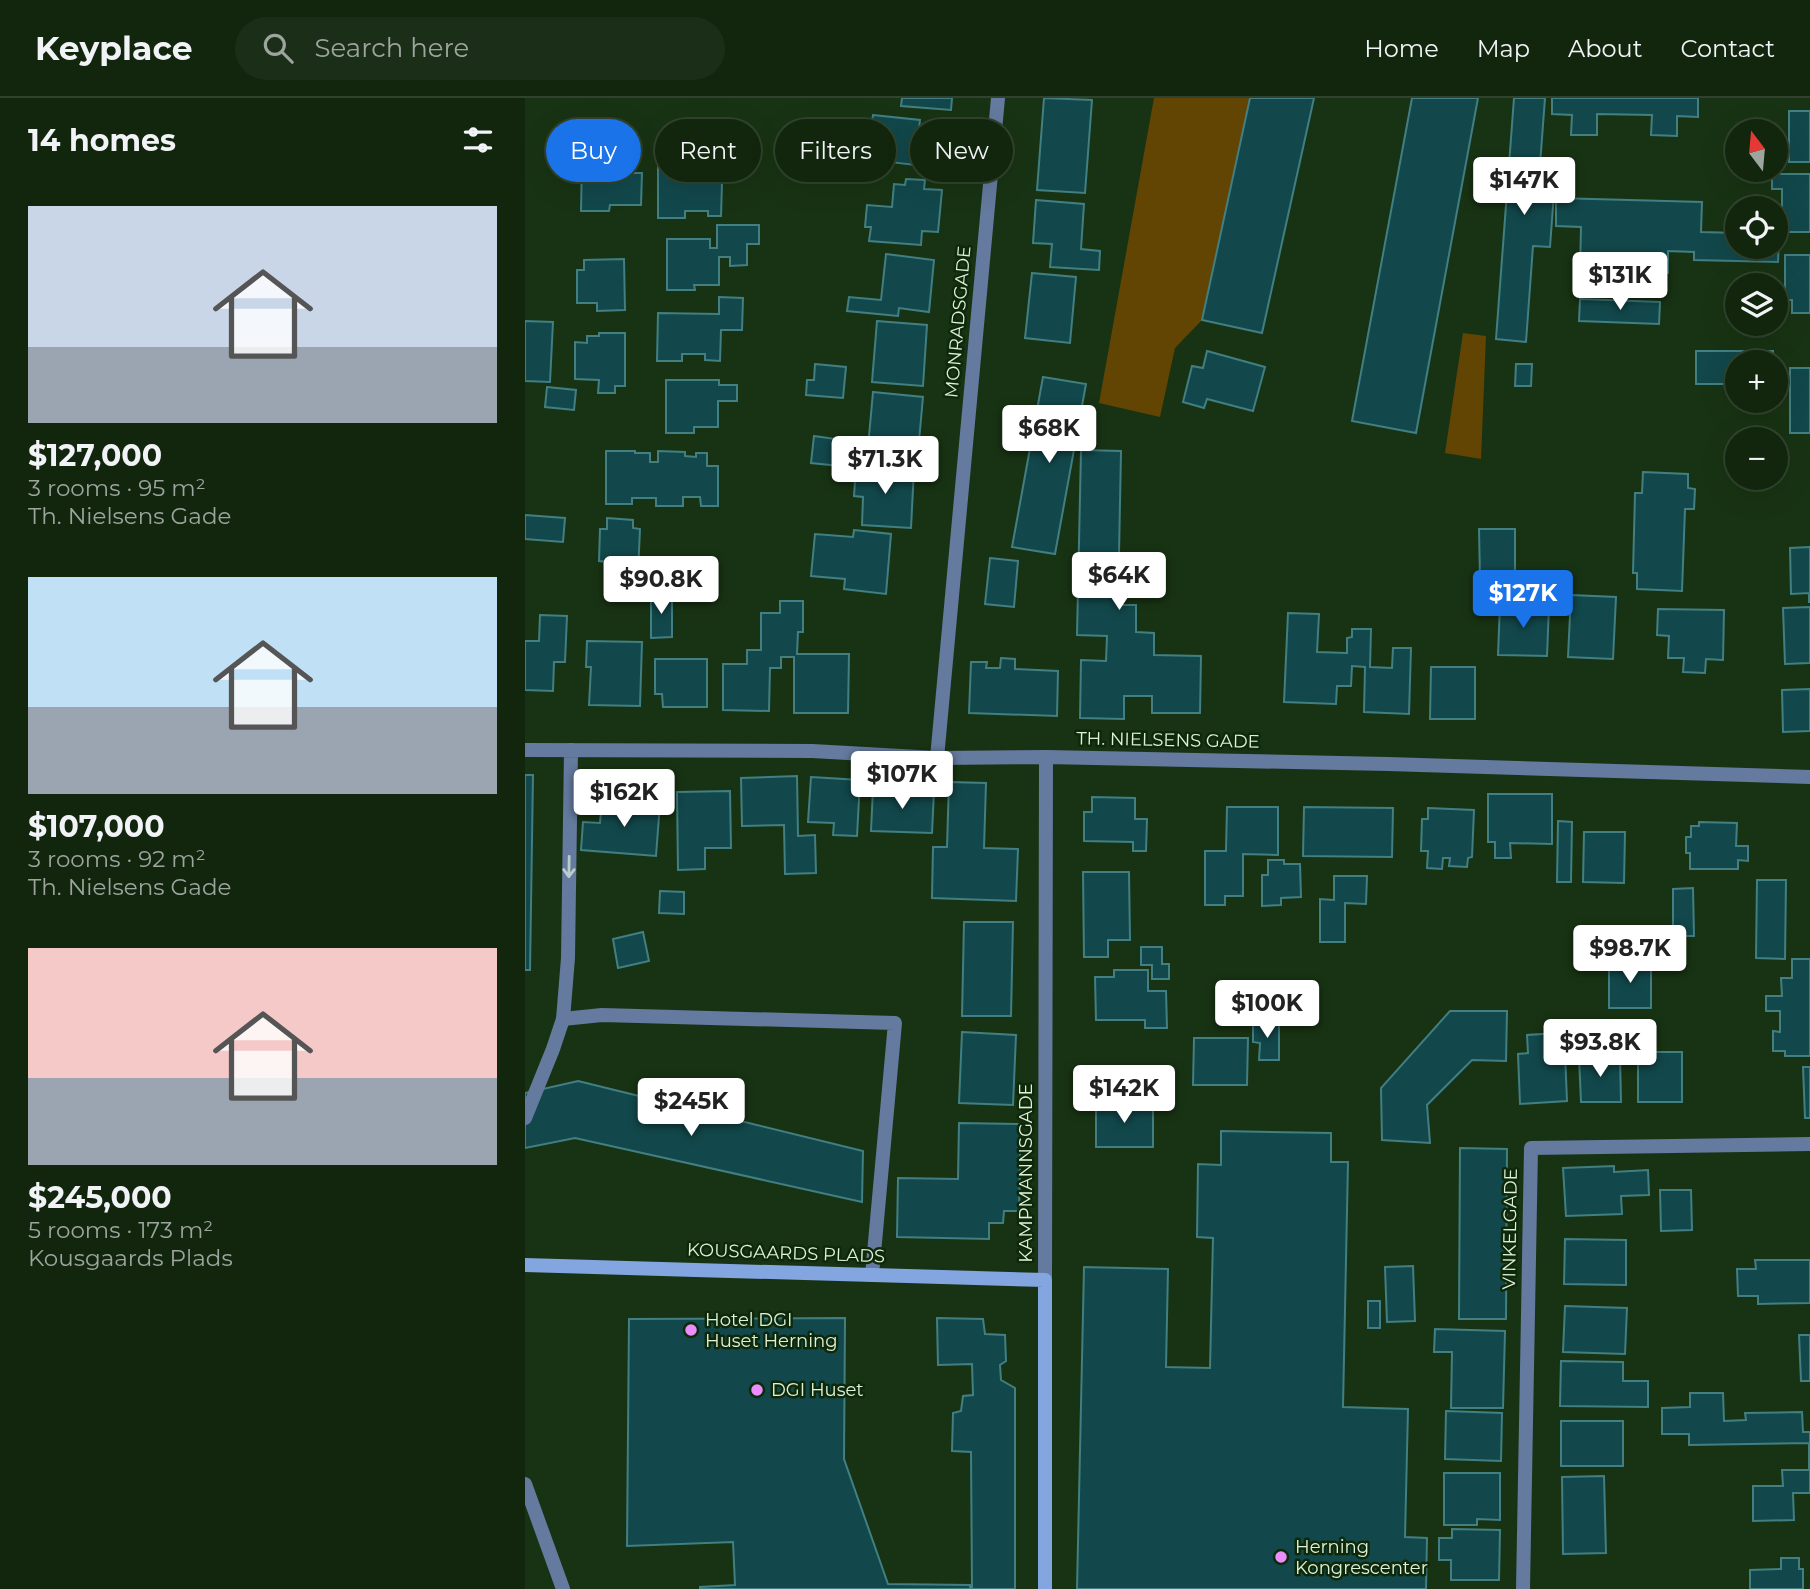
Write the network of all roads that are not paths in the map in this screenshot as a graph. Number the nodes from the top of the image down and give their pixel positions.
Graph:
1 (998, 98) edge
2 (525, 750) edge
3 (571, 750) junction
4 (1046, 757) junction
5 (937, 758) junction
6 (1810, 777) edge
7 (563, 1019) junction
8 (525, 1118) edge
9 (1810, 1144) edge
10 (525, 1265) edge
11 (872, 1275) junction
12 (1045, 1280) junction
13 (525, 1484) edge
14 (563, 1589) edge
15 (1045, 1589) edge
16 (1523, 1589) edge

1 - 5 street, MONRADSGADE
2 - 3 street, TH. NIELSENS GADE
3 - 5 street, TH. NIELSENS GADE
3 -> 7 street
4 - 5 street, TH. NIELSENS GADE
4 - 6 street, TH. NIELSENS GADE
4 - 12 street, KAMPMANNSGADE
7 - 8 street
7 - 11 street
9 - 16 street, VINKELGADE
10 - 11 main road, KOUSGAARDS PLADS
11 - 12 main road, KOUSGAARDS PLADS
12 - 15 main road, KAMPMANNSGADE
13 - 14 street

